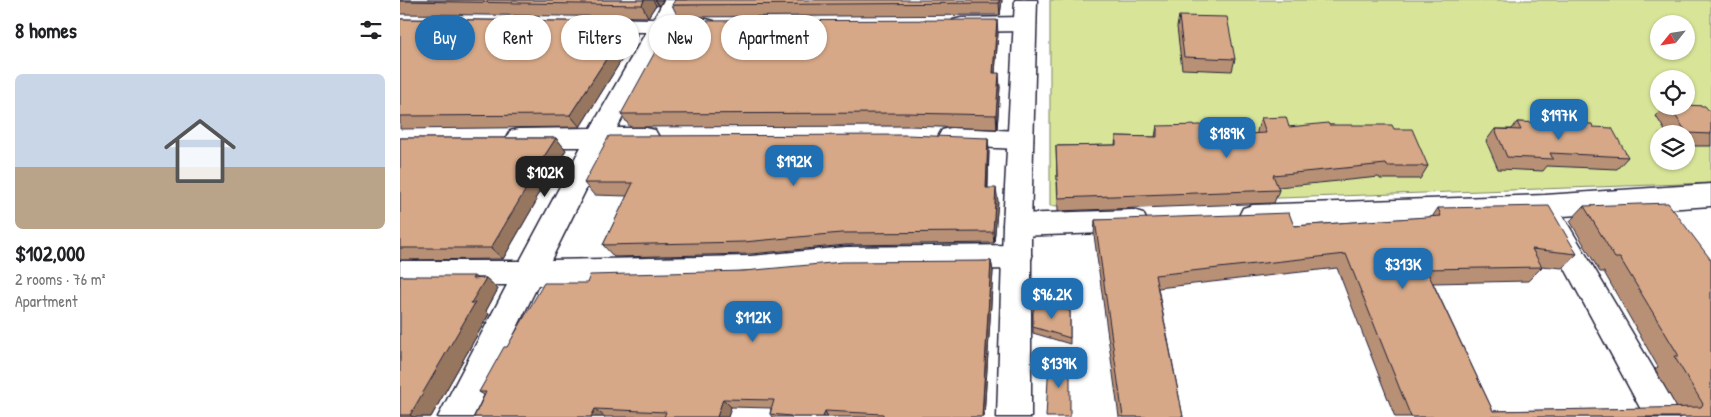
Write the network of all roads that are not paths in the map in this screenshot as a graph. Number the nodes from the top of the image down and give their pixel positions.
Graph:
1 (675, 0) edge
2 (1025, 12) edge
3 (668, 15) edge
4 (937, 25) edge
5 (649, 49) edge
6 (667, 137) edge
7 (929, 137) edge
8 (500, 138) edge
9 (599, 138) junction
10 (1020, 140) junction
11 (1711, 195) edge
12 (1546, 206) junction
13 (1225, 217) edge
14 (1156, 220) edge
15 (1017, 225) junction
16 (1018, 257) junction
17 (400, 273) edge
18 (530, 273) junction
19 (455, 417) edge
20 (1014, 417) edge
21 (1663, 417) edge

1 - 3 street
2 - 4 street
2 - 10 street
5 - 9 street
6 - 9 street
7 - 10 street
8 - 9 street
9 - 18 street
10 - 15 street
11 - 12 street
12 - 13 street
12 - 21 street
14 - 15 street
15 - 16 street
16 - 18 street
16 - 20 street
17 - 18 street
18 - 19 street

